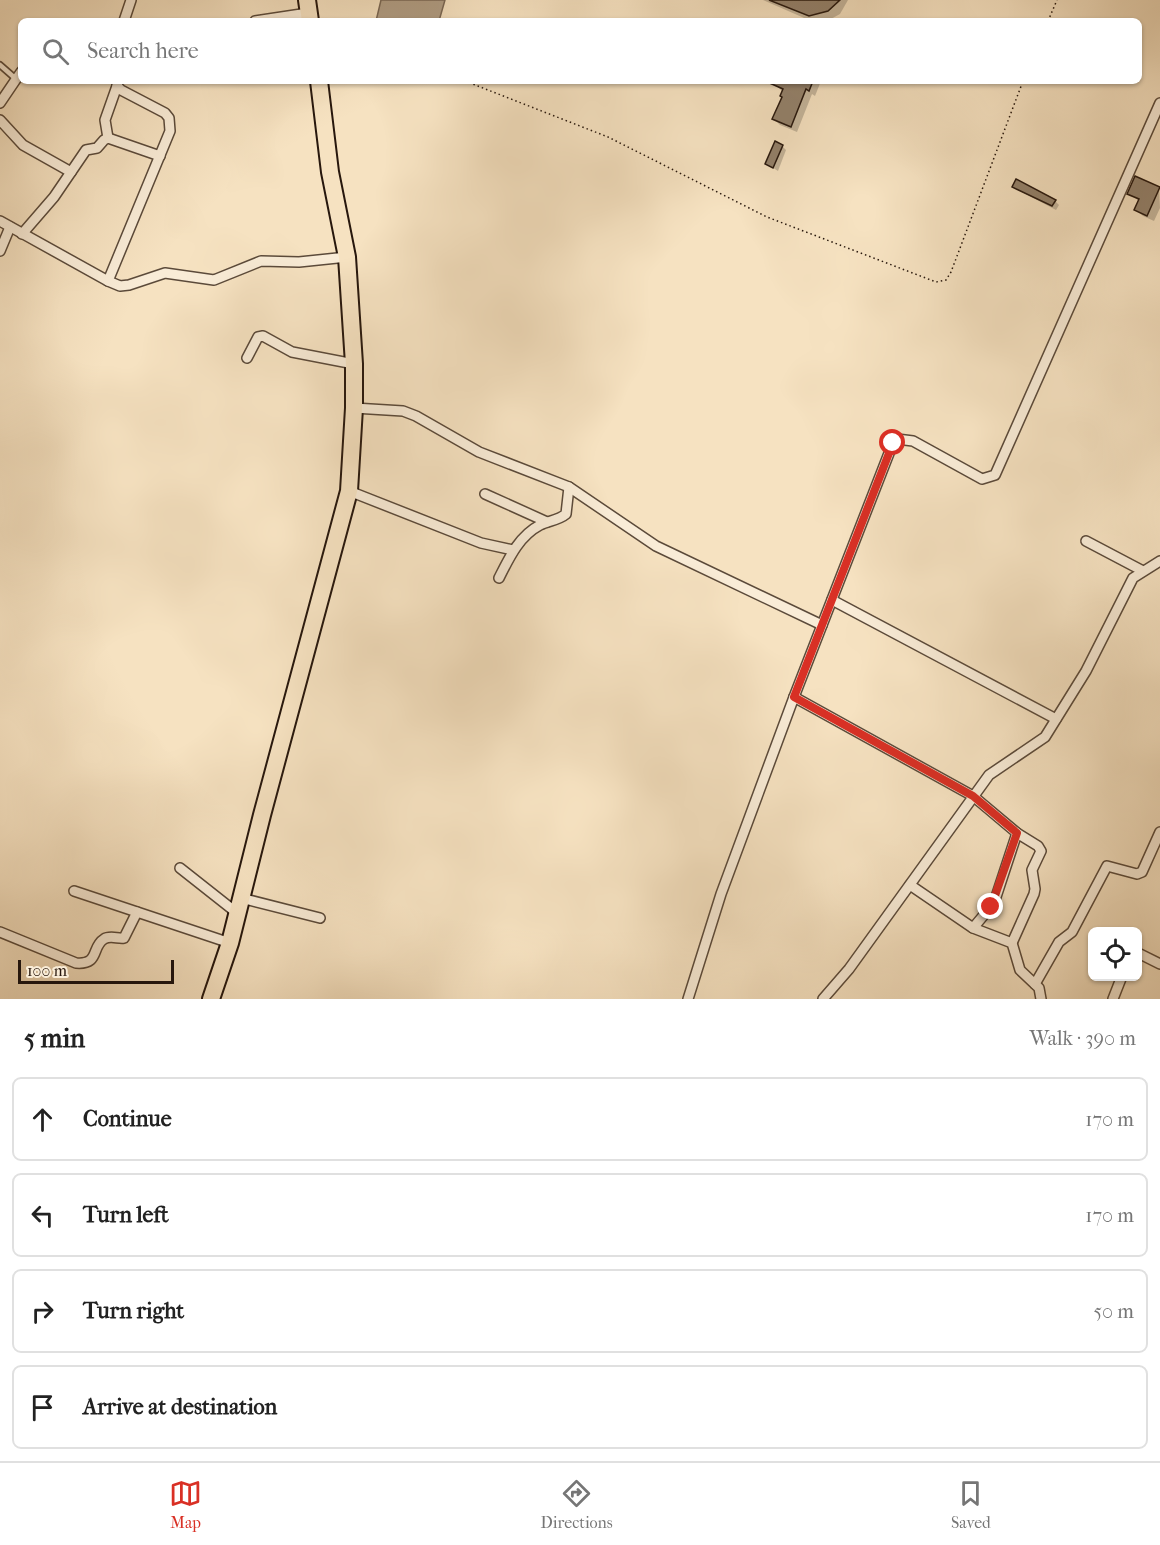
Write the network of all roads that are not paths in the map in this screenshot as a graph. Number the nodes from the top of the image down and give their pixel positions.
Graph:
1 (131, 0) edge
2 (308, 11) edge
3 (125, 18) edge
4 (271, 18) edge
5 (0, 65) edge
6 (18, 75) edge
7 (18, 77) edge
8 (117, 84) edge
9 (319, 84) edge
10 (0, 103) edge
11 (1160, 104) edge
12 (0, 120) edge
13 (108, 138) junction
14 (160, 156) junction
15 (71, 172) junction
16 (0, 221) edge
17 (10, 227) junction
18 (22, 234) junction
19 (0, 250) edge
20 (347, 256) junction
21 (108, 281) junction
22 (247, 358) dead end
23 (354, 364) junction
24 (354, 408) junction
25 (569, 487) junction
26 (349, 491) junction
27 (485, 494) dead end
28 (547, 522) junction
29 (1086, 541) dead end
30 (513, 550) junction
31 (1160, 561) edge
32 (1143, 571) junction
33 (499, 578) dead end
34 (832, 600) junction
35 (822, 625) junction
36 (794, 697) junction
37 (1056, 720) junction
38 (973, 796) junction
39 (1160, 832) edge
40 (1017, 833) junction
41 (180, 868) dead end
42 (910, 885) junction
43 (74, 891) dead end
44 (239, 905) junction
45 (137, 912) junction
46 (320, 918) dead end
47 (973, 928) junction
48 (0, 932) edge
49 (230, 943) junction
50 (1012, 943) junction
51 (1142, 955) edge
52 (1160, 964) edge
53 (1120, 981) edge
54 (1035, 984) junction
55 (211, 999) edge
56 (688, 999) edge
57 (823, 999) edge
58 (1041, 999) edge
59 (1113, 999) edge

1 - 3 street
2 - 4 street
5 - 6 lane
7 - 10 street
8 - 13 street
8 - 14 street
9 - 20 highway
11 - 34 street
12 - 15 street
13 - 14 street
13 - 15 street
14 - 21 street
15 - 18 street
16 - 17 street
17 - 18 street
17 - 19 street
18 - 21 street
20 - 21 street
20 - 23 highway
22 - 23 street
23 - 24 highway
24 - 25 street
24 - 26 highway
25 - 28 street
25 - 35 street
26 - 30 street
26 - 44 highway
27 - 28 street
28 - 30 street
29 - 32 street
30 - 33 street
31 - 32 street
32 - 37 street
34 - 35 street
34 - 37 street
35 - 36 street
36 - 38 street
36 - 56 street
37 - 38 street
38 - 40 street
38 - 42 street
39 - 54 street
40 - 47 street
40 - 50 street
41 - 44 street
42 - 47 street
42 - 57 street
43 - 45 street
44 - 46 street
44 - 49 highway
45 - 48 street
45 - 49 street
47 - 50 street
49 - 55 highway
50 - 54 street
51 - 52 street
53 - 59 street
54 - 58 street

